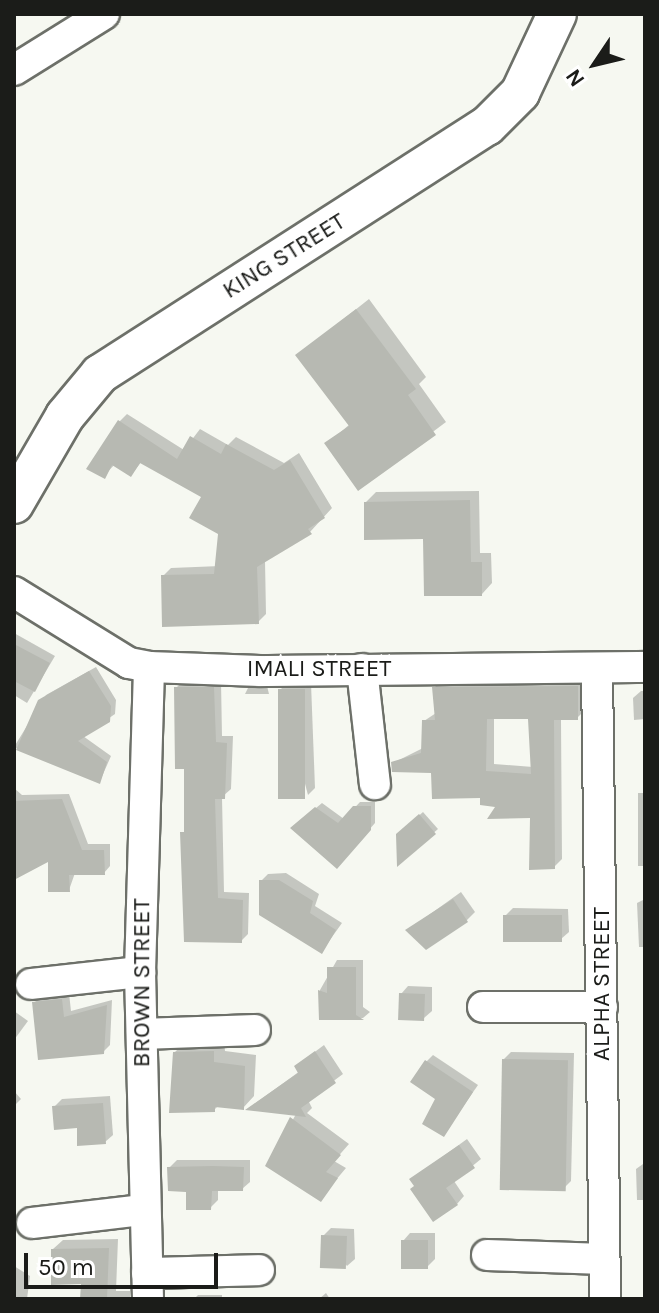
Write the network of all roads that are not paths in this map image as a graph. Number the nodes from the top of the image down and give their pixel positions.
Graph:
1 (104, 14) edge
2 (557, 14) edge
3 (14, 70) edge
4 (14, 504) edge
5 (14, 592) edge
6 (149, 667) junction
7 (645, 667) edge
8 (597, 668) junction
9 (362, 669) junction
10 (375, 784) dead end
11 (140, 972) junction
12 (31, 984) dead end
13 (483, 1007) dead end
14 (602, 1007) junction
15 (255, 1030) dead end
16 (142, 1034) junction
17 (143, 1210) junction
18 (32, 1223) dead end
19 (487, 1255) dead end
20 (604, 1259) junction
21 (259, 1270) dead end
22 (147, 1286) edge
23 (605, 1299) edge

1 - 3 street
2 - 4 street, KING STREET
5 - 6 street, IMALI STREET
6 - 9 street, IMALI STREET
6 - 11 street, BROWN STREET
7 - 8 street, IMALI STREET
8 - 9 street, IMALI STREET
8 - 14 street, ALPHA STREET
9 - 10 street
11 - 12 street
11 - 16 street, BROWN STREET
13 - 14 street
14 - 20 street, ALPHA STREET
15 - 16 street
16 - 17 street, BROWN STREET
17 - 18 street
17 - 22 street, BROWN STREET
19 - 20 street
20 - 23 street, ALPHA STREET
21 - 22 street

